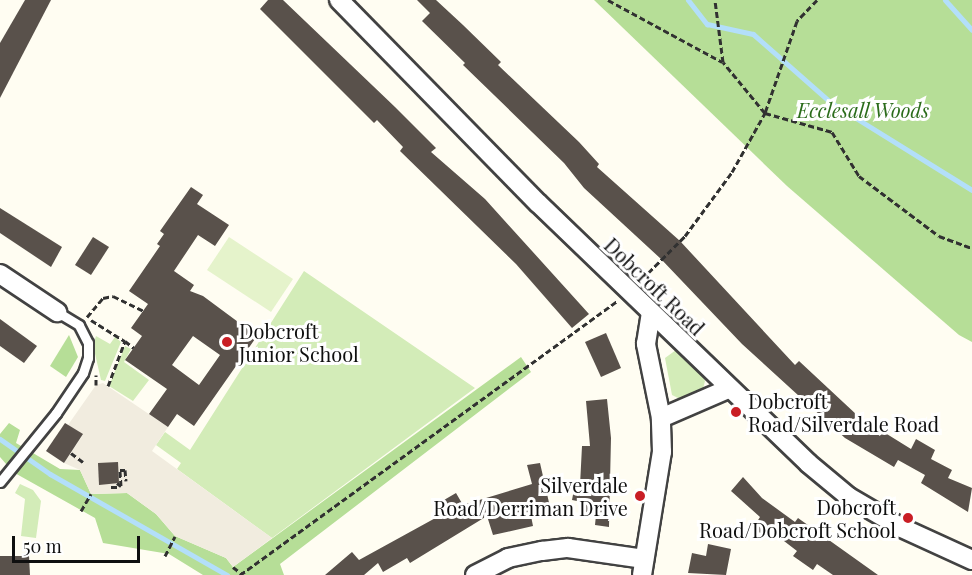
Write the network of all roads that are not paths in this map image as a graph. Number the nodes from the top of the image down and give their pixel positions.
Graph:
1 (339, 0) edge
2 (0, 274) edge
3 (57, 312) joint
4 (651, 312) junction
5 (728, 389) junction
6 (661, 418) junction
7 (0, 482) edge
8 (972, 560) edge
9 (643, 567) edge
10 (475, 575) edge

1 - 4 street, Dobcroft Road
2 - 3 street
3 - 7 lane
4 - 5 street, Dobcroft Road
4 - 6 street
5 - 6 street
5 - 8 street, Dobcroft Road
6 - 9 street
9 - 10 street

